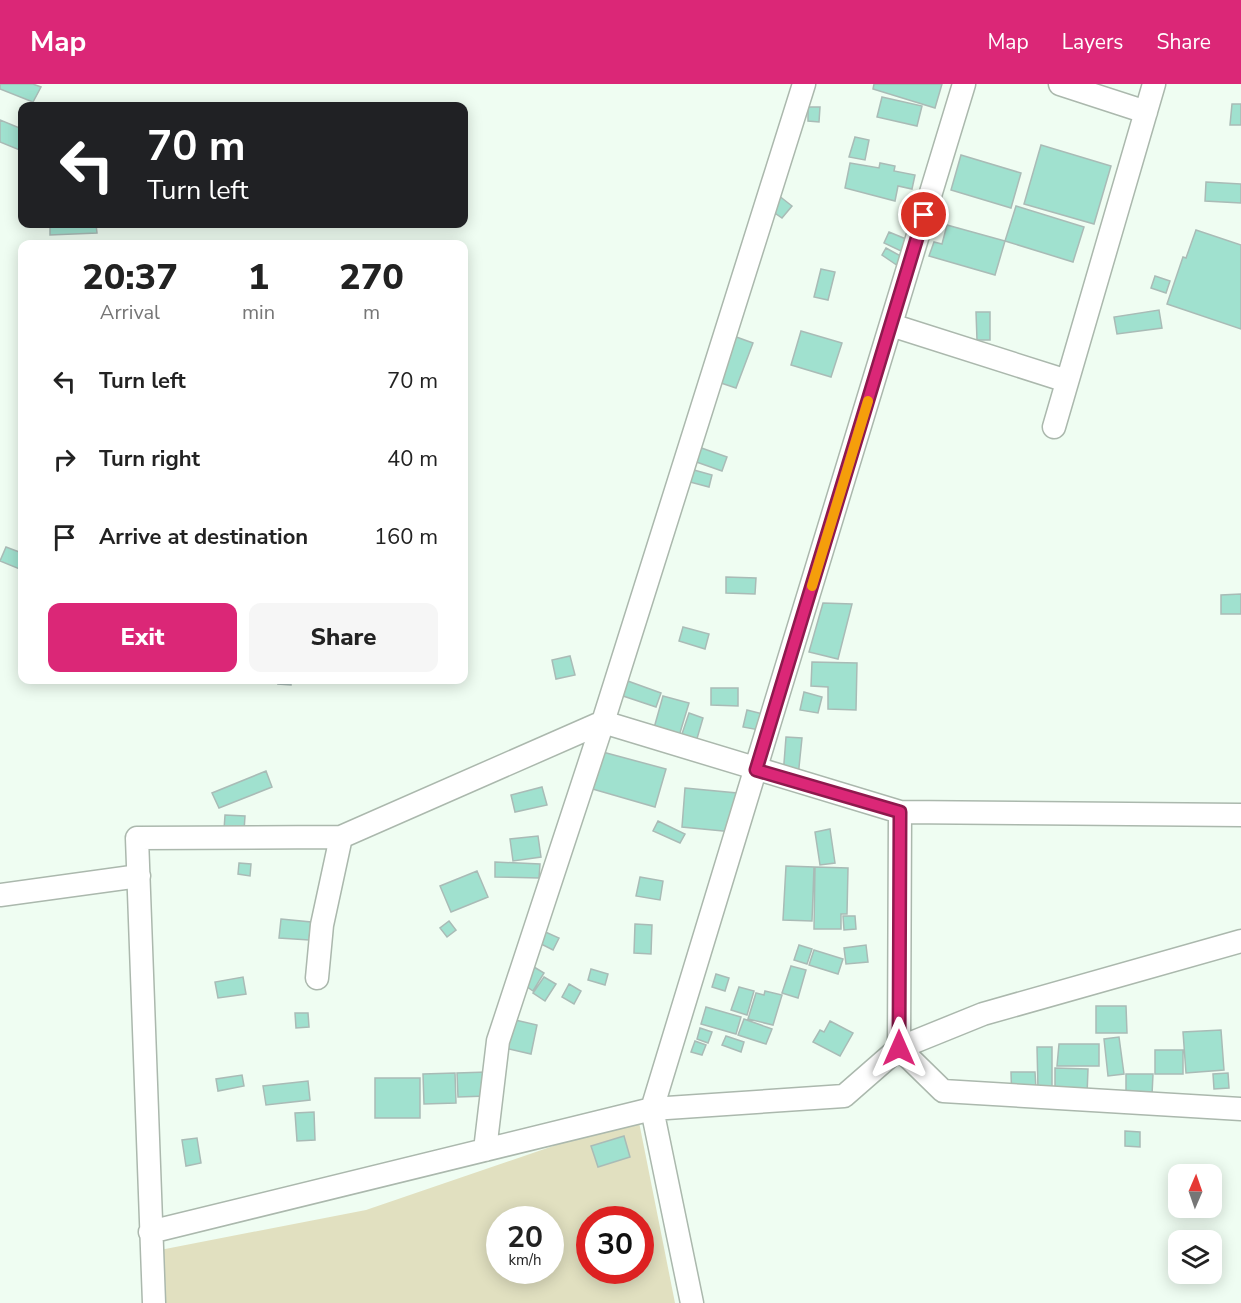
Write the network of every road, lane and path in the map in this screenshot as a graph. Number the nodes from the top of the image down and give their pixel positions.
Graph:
1 (804, 84) edge
2 (964, 84) edge
3 (1060, 84) edge
4 (1154, 84) edge
5 (1146, 112) junction
6 (891, 325) junction
7 (1068, 381) junction
8 (1054, 427) dead end
9 (603, 722) junction
10 (756, 770) junction
11 (900, 812) junction
12 (1241, 815) edge
13 (341, 837) junction
14 (139, 876) junction
15 (0, 895) edge
16 (1241, 941) edge
17 (317, 978) dead end
18 (899, 1048) junction
19 (652, 1109) junction
20 (1241, 1109) edge
21 (485, 1150) junction
22 (150, 1232) junction
23 (153, 1303) edge
24 (692, 1303) edge

1 - 9 street
2 - 6 street
3 - 5 street
4 - 5 street
5 - 7 street
6 - 7 street
6 - 10 street
7 - 8 street
9 - 10 street
9 - 13 street
9 - 21 street
10 - 11 street
10 - 19 street
11 - 12 street
11 - 18 street
13 - 14 street
13 - 17 street
14 - 15 street
14 - 22 street
16 - 18 street
18 - 19 street
18 - 20 street
19 - 21 street
19 - 24 street
21 - 22 street
22 - 23 street

